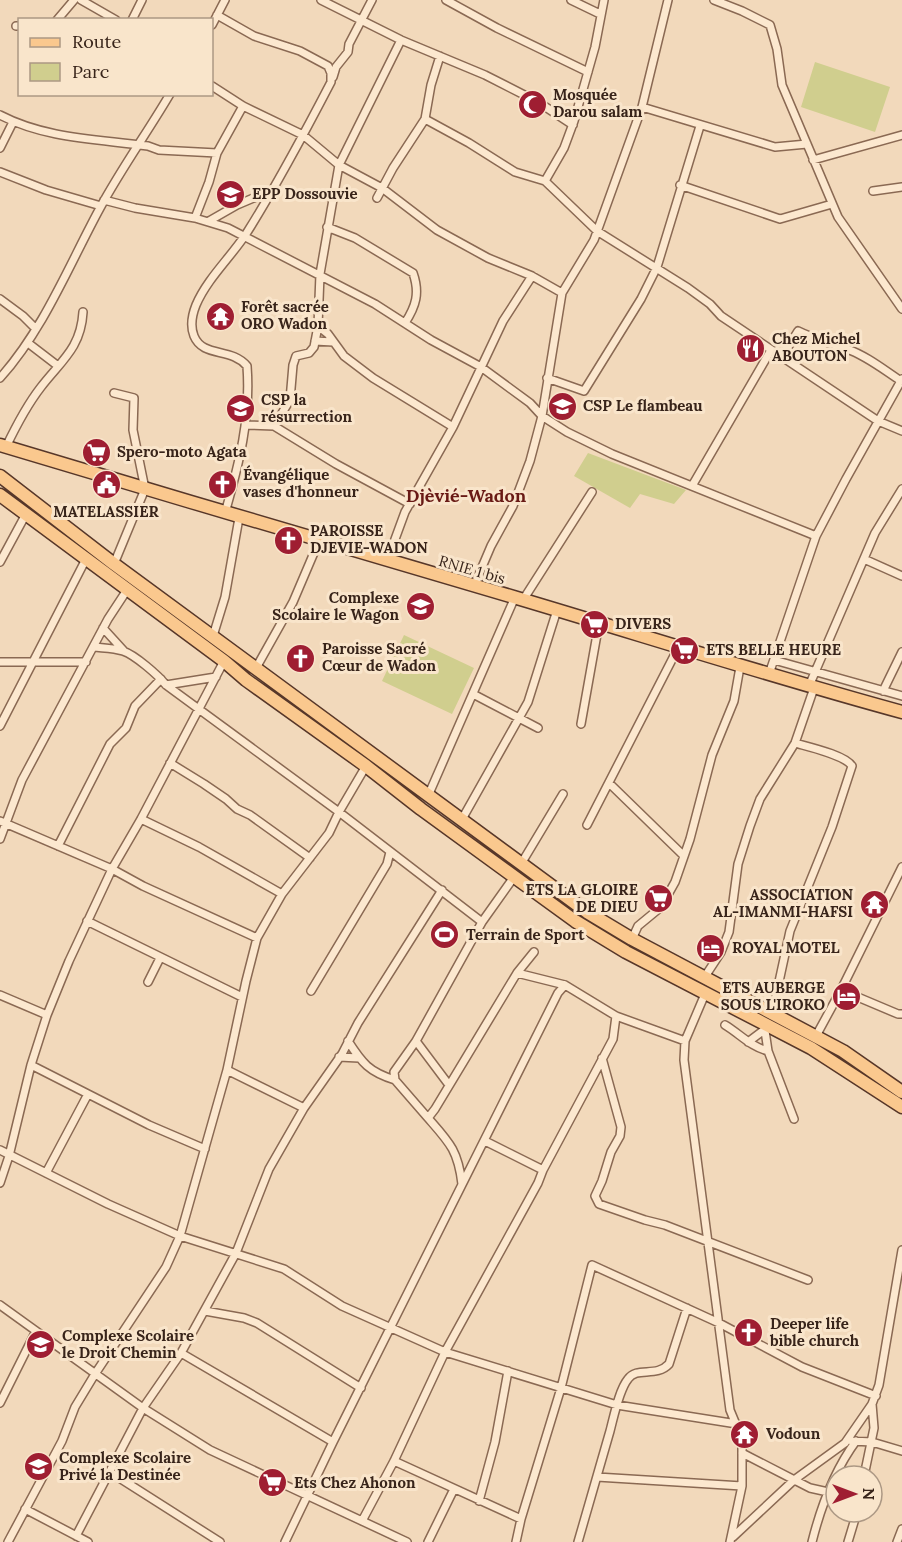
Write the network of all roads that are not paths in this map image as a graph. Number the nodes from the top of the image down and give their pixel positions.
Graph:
1 (74, 0) edge
2 (81, 0) edge
3 (142, 0) edge
4 (225, 0) edge
5 (321, 0) edge
6 (372, 0) edge
7 (446, 0) edge
8 (571, 0) edge
9 (604, 0) edge
10 (668, 0) edge
11 (714, 0) edge
12 (600, 14) junction
13 (217, 15) junction
14 (59, 18) edge
15 (112, 18) edge
16 (133, 18) edge
17 (362, 21) junction
18 (213, 23) edge
19 (400, 40) junction
20 (440, 56) junction
21 (588, 72) junction
22 (331, 82) junction
23 (213, 87) edge
24 (169, 96) edge
25 (243, 106) junction
26 (642, 107) junction
27 (0, 115) edge
28 (425, 119) junction
29 (13, 122) junction
30 (573, 125) junction
31 (700, 126) junction
32 (303, 135) junction
33 (902, 135) edge
34 (807, 144) junction
35 (137, 145) junction
36 (0, 148) edge
37 (217, 153) junction
38 (813, 160) junction
39 (339, 165) junction
40 (0, 172) edge
41 (545, 181) junction
42 (681, 185) junction
43 (902, 187) edge
44 (382, 188) junction
45 (272, 190) junction
46 (873, 191) dead end
47 (377, 198) dead end
48 (103, 203) junction
49 (832, 204) junction
50 (195, 218) junction
51 (209, 221) junction
52 (327, 227) junction
53 (597, 231) junction
54 (244, 236) junction
55 (657, 267) junction
56 (320, 274) junction
57 (532, 276) junction
58 (562, 293) junction
59 (0, 299) edge
60 (902, 309) edge
61 (83, 312) dead end
62 (405, 323) junction
63 (318, 326) junction
64 (36, 329) junction
65 (315, 340) junction
66 (333, 342) junction
67 (28, 343) junction
68 (771, 350) junction
69 (782, 357) junction
70 (58, 366) junction
71 (481, 367) junction
72 (0, 378) edge
73 (547, 378) junction
74 (901, 380) edge
75 (114, 393) dead end
76 (542, 417) junction
77 (878, 421) junction
78 (246, 425) junction
79 (274, 426) junction
80 (453, 427) junction
81 (902, 431) edge
82 (3, 446) edge
83 (0, 476) edge
84 (692, 486) junction
85 (145, 489) junction
86 (902, 489) edge
87 (592, 492) dead end
88 (0, 495) edge
89 (410, 504) junction
90 (225, 513) junction
91 (26, 514) junction
92 (239, 518) junction
93 (816, 536) junction
94 (319, 541) junction
95 (86, 559) junction
96 (864, 559) junction
97 (387, 561) junction
98 (0, 562) edge
99 (114, 564) junction
100 (902, 576) edge
101 (474, 586) junction
102 (127, 590) junction
103 (519, 598) junction
104 (556, 610) junction
105 (599, 623) junction
106 (103, 628) junction
107 (213, 636) junction
108 (94, 647) junction
109 (678, 648) junction
110 (124, 651) junction
111 (902, 652) edge
112 (774, 660) junction
113 (224, 661) junction
114 (0, 662) edge
115 (34, 662) junction
116 (86, 662) junction
117 (740, 667) junction
118 (256, 668) junction
119 (816, 672) junction
120 (769, 674) junction
121 (216, 677) junction
122 (163, 682) junction
123 (812, 687) junction
124 (883, 690) junction
125 (473, 694) junction
126 (902, 696) edge
127 (200, 709) junction
128 (902, 712) edge
129 (519, 718) junction
130 (581, 724) dead end
131 (0, 726) edge
132 (538, 728) dead end
133 (795, 743) junction
134 (170, 763) junction
135 (366, 766) junction
136 (609, 783) junction
137 (563, 794) dead end
138 (428, 796) junction
139 (339, 812) junction
140 (141, 819) junction
141 (461, 821) junction
142 (3, 822) edge
143 (587, 825) dead end
144 (0, 839) edge
145 (58, 846) junction
146 (390, 852) junction
147 (684, 856) junction
148 (310, 858) junction
149 (399, 858) junction
150 (387, 864) junction
151 (521, 864) junction
152 (902, 867) edge
153 (112, 869) junction
154 (514, 877) junction
155 (442, 890) junction
156 (282, 894) junction
157 (87, 921) junction
158 (482, 922) junction
159 (257, 938) junction
160 (632, 939) junction
161 (534, 952) dead end
162 (160, 958) junction
163 (517, 973) junction
164 (704, 978) junction
165 (148, 982) dead end
166 (556, 983) junction
167 (565, 986) junction
168 (841, 990) junction
169 (311, 991) dead end
170 (558, 993) junction
171 (705, 994) junction
172 (0, 995) edge
173 (243, 997) junction
174 (772, 1014) junction
175 (902, 1014) edge
176 (47, 1015) junction
177 (616, 1016) junction
178 (725, 1025) dead end
179 (764, 1027) junction
180 (816, 1036) junction
181 (348, 1041) junction
182 (417, 1041) junction
183 (685, 1041) junction
184 (748, 1042) junction
185 (768, 1051) junction
186 (339, 1058) junction
187 (359, 1058) junction
188 (602, 1058) junction
189 (31, 1065) junction
190 (227, 1070) junction
191 (394, 1080) junction
192 (449, 1085) junction
193 (902, 1092) edge
194 (88, 1094) junction
195 (902, 1107) edge
196 (304, 1108) junction
197 (428, 1118) junction
198 (794, 1119) dead end
199 (485, 1141) junction
200 (205, 1149) junction
201 (0, 1150) edge
202 (9, 1156) junction
203 (543, 1170) junction
204 (46, 1173) junction
205 (0, 1183) edge
206 (462, 1185) junction
207 (180, 1236) junction
208 (710, 1243) junction
209 (902, 1250) edge
210 (236, 1253) junction
211 (808, 1280) dead end
212 (0, 1305) edge
213 (687, 1308) junction
214 (205, 1311) junction
215 (719, 1323) junction
216 (392, 1327) junction
217 (36, 1331) junction
218 (445, 1352) junction
219 (181, 1353) junction
220 (508, 1371) junction
221 (95, 1374) junction
222 (361, 1388) junction
223 (561, 1388) junction
224 (876, 1396) junction
225 (0, 1403) edge
226 (872, 1404) junction
227 (617, 1405) junction
228 (143, 1408) junction
229 (737, 1425) junction
230 (856, 1441) junction
231 (333, 1442) junction
232 (872, 1442) junction
233 (845, 1443) junction
234 (902, 1451) edge
235 (742, 1452) junction
236 (394, 1461) junction
237 (840, 1464) edge
238 (867, 1464) edge
239 (110, 1472) junction
240 (597, 1477) junction
241 (794, 1480) junction
242 (742, 1486) junction
243 (454, 1489) junction
244 (824, 1491) edge
245 (308, 1496) junction
246 (479, 1501) junction
247 (824, 1501) edge
248 (25, 1509) junction
249 (520, 1519) junction
250 (362, 1521) junction
251 (853, 1524) edge
252 (902, 1529) edge
253 (76, 1536) junction
254 (731, 1540) edge
255 (8, 1542) edge
256 (88, 1542) edge
257 (220, 1542) edge
258 (285, 1542) edge
259 (407, 1542) edge
260 (428, 1542) edge
261 (516, 1542) edge
262 (578, 1542) edge
263 (812, 1542) edge
264 (848, 1542) edge
265 (897, 1542) edge

1 - 14 street
2 - 15 street
3 - 16 street
4 - 13 street
5 - 17 street
6 - 17 street
7 - 21 street
8 - 12 street
9 - 12 street
10 - 26 street
11 - 34 street
12 - 21 street
13 - 18 street
13 - 22 street
17 - 19 street
17 - 22 street
19 - 20 street
19 - 39 street
20 - 28 street
20 - 30 street
21 - 30 street
22 - 32 street
23 - 25 street
24 - 35 street
25 - 32 street
25 - 37 street
26 - 31 street
26 - 53 street
27 - 29 street
28 - 41 street
28 - 44 street
29 - 35 street
29 - 36 street
30 - 41 street
31 - 34 street
31 - 42 street
32 - 39 street
32 - 45 street
33 - 38 street
34 - 38 street
35 - 37 street
35 - 48 street
37 - 50 street
38 - 49 street
39 - 44 street
39 - 52 street
40 - 48 street
41 - 53 street
42 - 49 street
42 - 55 street
43 - 46 street
44 - 47 street
44 - 57 street
45 - 51 street
45 - 54 street
48 - 50 street
48 - 64 street
49 - 60 street
50 - 51 street
51 - 54 street
52 - 56 street
52 - 62 street
53 - 55 street
53 - 58 street
54 - 56 street
54 - 78 street
55 - 68 street
55 - 73 street
56 - 62 street
56 - 63 street
57 - 58 street
57 - 71 street
58 - 73 street
59 - 64 street
61 - 70 street
62 - 71 street
63 - 65 street
63 - 66 street
64 - 67 street
65 - 66 street
65 - 79 street
66 - 80 street
67 - 70 street
67 - 72 street
68 - 69 street
68 - 84 street
69 - 74 street
69 - 77 street
70 - 82 street
71 - 76 street
71 - 80 street
73 - 76 street
74 - 77 street
75 - 85 street
76 - 84 street
76 - 101 street
77 - 81 street
77 - 93 street
78 - 79 street
78 - 90 street
79 - 89 street
80 - 89 street
82 - 85 main road, RNIE 1 bis
83 - 99 main road
84 - 93 street
85 - 90 main road, RNIE 1 bis
85 - 99 street
86 - 96 street
87 - 103 street
88 - 91 main road
89 - 97 street
90 - 92 main road, RNIE 1 bis
91 - 95 main road
91 - 98 street
92 - 94 main road, RNIE 1 bis
92 - 107 street
93 - 112 street
94 - 97 main road, RNIE 1 bis
94 - 118 street
95 - 102 main road
95 - 115 street
96 - 100 street
96 - 119 street
97 - 101 main road, RNIE 1 bis
99 - 107 main road
101 - 103 main road, RNIE 1 bis
102 - 106 street
102 - 113 main road
103 - 104 main road, RNIE 1 bis
103 - 125 street
104 - 105 main road, RNIE 1 bis
104 - 129 street
105 - 109 main road, RNIE 1 bis
105 - 130 street
106 - 108 street
106 - 110 street
107 - 118 main road
108 - 110 street
108 - 116 street
109 - 117 main road, RNIE 1 bis
109 - 136 street
110 - 122 street
111 - 124 street
112 - 119 street
112 - 120 street
113 - 121 street
113 - 135 main road
114 - 115 street
115 - 116 street
115 - 131 street
116 - 142 street
117 - 120 main road, RNIE 1 bis
117 - 147 street
118 - 138 main road
119 - 123 street
119 - 124 street
120 - 123 main road, RNIE 1 bis
121 - 122 street
121 - 127 street
122 - 127 street
122 - 145 street
123 - 128 main road, RNIE 1 bis
123 - 133 street
124 - 126 street
125 - 129 street
125 - 138 street
127 - 134 street
127 - 139 street
129 - 132 street
129 - 141 street
133 - 164 street
133 - 174 street
134 - 140 street
134 - 148 street
135 - 139 street
135 - 154 main road
136 - 143 street
136 - 147 street
137 - 151 street
138 - 141 main road
139 - 146 street
139 - 148 street
140 - 153 street
140 - 156 street
141 - 151 main road
142 - 144 street
142 - 145 street
145 - 153 street
146 - 149 street
146 - 150 street
147 - 160 street
148 - 156 street
149 - 150 street
149 - 155 street
150 - 169 street
151 - 160 main road
152 - 168 street
153 - 157 street
153 - 159 street
154 - 158 street
154 - 171 main road
155 - 158 street
155 - 181 street
156 - 159 street
157 - 162 street
157 - 176 street
158 - 182 street
159 - 173 street
160 - 164 main road
161 - 163 street
162 - 165 street
162 - 173 street
163 - 166 street
163 - 192 street
164 - 174 main road
166 - 167 street
166 - 170 street
167 - 170 street
167 - 177 street
168 - 175 street
168 - 180 street
170 - 199 street
171 - 179 main road
171 - 183 street
172 - 176 street
173 - 190 street
174 - 180 main road
176 - 189 street
177 - 183 street
177 - 188 street
178 - 184 street
179 - 184 street
179 - 185 street
179 - 195 main road
180 - 193 main road
181 - 186 street
181 - 187 street
182 - 191 street
182 - 192 street
183 - 208 street
184 - 185 street
185 - 198 street
186 - 187 street
186 - 196 street
187 - 191 street
188 - 203 street
188 - 208 street
189 - 194 street
189 - 202 street
190 - 196 street
190 - 200 street
191 - 197 street
192 - 197 street
194 - 200 street
194 - 204 street
196 - 210 street
197 - 206 street
199 - 203 street
199 - 206 street
200 - 207 street
201 - 202 street
202 - 204 street
202 - 205 street
203 - 218 street
204 - 207 street
206 - 216 street
207 - 210 street
207 - 221 street
208 - 211 street
208 - 215 street
209 - 224 street
210 - 214 street
210 - 216 street
212 - 217 street
213 - 215 street
213 - 223 street
213 - 227 street
214 - 219 street
214 - 222 street
215 - 224 street
215 - 229 street
216 - 218 street
216 - 222 street
217 - 221 street
217 - 225 street
218 - 220 street
218 - 236 street
219 - 228 street
219 - 231 street
220 - 223 street
220 - 246 street
221 - 228 street
221 - 248 street
222 - 231 street
223 - 227 street
223 - 249 street
224 - 226 street
226 - 232 street
226 - 233 street
227 - 229 street
227 - 240 street
228 - 239 street
228 - 245 street
229 - 235 street
230 - 232 street
230 - 233 street
230 - 237 street
231 - 245 street
232 - 234 street
232 - 238 street
233 - 241 street
235 - 241 street
235 - 242 street
236 - 243 street
236 - 250 street
239 - 253 street
239 - 257 street
240 - 242 street
240 - 262 street
241 - 244 street
241 - 254 street
242 - 254 street
243 - 246 street
243 - 260 street
245 - 250 street
245 - 258 street
246 - 249 street
247 - 263 street
248 - 253 street
248 - 255 street
249 - 261 street
250 - 259 street
251 - 264 street
252 - 265 street
253 - 256 street

